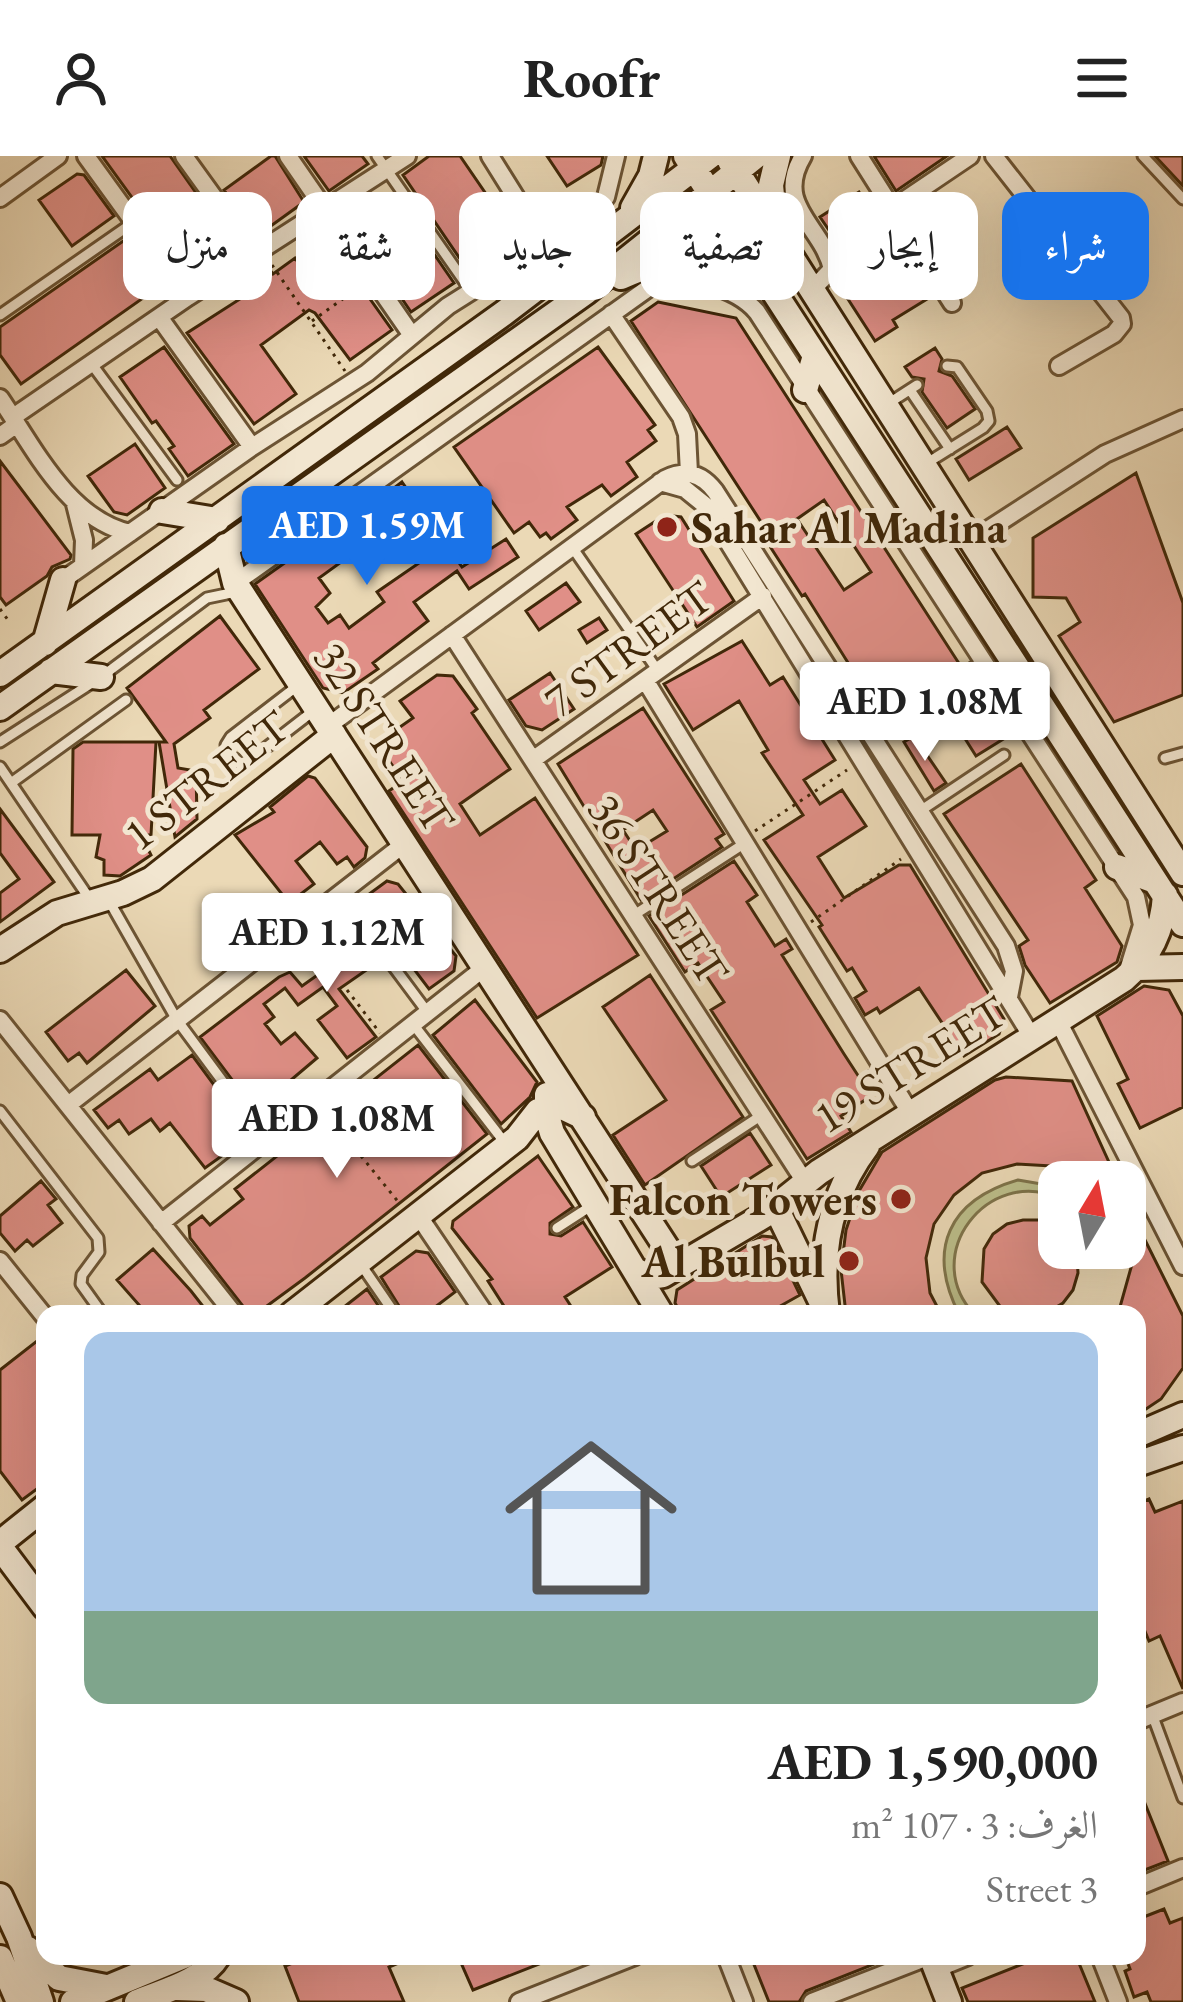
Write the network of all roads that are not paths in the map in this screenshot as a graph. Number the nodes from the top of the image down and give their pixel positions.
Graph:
1 (86, 156) edge
2 (184, 156) edge
3 (289, 156) edge
4 (407, 156) edge
5 (490, 156) edge
6 (616, 156) edge
7 (656, 156) edge
8 (778, 156) edge
9 (803, 156) edge
10 (859, 156) edge
11 (970, 156) edge
12 (994, 156) edge
13 (1143, 156) edge
14 (51, 158) edge
15 (696, 160) edge
16 (740, 161) edge
17 (382, 163) edge
18 (667, 188) junction
19 (212, 192) edge
20 (315, 192) edge
21 (347, 192) edge
22 (512, 192) edge
23 (605, 192) edge
24 (708, 192) edge
25 (713, 192) edge
26 (756, 192) edge
27 (773, 192) edge
28 (882, 192) edge
29 (916, 192) edge
30 (0, 198) edge
31 (1183, 199) edge
32 (123, 207) edge
33 (628, 216) junction
34 (123, 230) edge
35 (640, 250) edge
36 (635, 254) junction
37 (616, 269) edge
38 (459, 274) edge
39 (804, 275) edge
40 (813, 289) junction
41 (183, 300) edge
42 (389, 300) edge
43 (459, 300) edge
44 (575, 300) edge
45 (776, 300) edge
46 (950, 300) edge
47 (952, 303) dead end
48 (611, 314) junction
49 (0, 315) edge
50 (159, 316) junction
51 (411, 334) junction
52 (814, 359) junction
53 (91, 363) junction
54 (947, 366) dead end
55 (1059, 366) dead end
56 (806, 390) junction
57 (0, 398) edge
58 (885, 406) junction
59 (1183, 419) edge
60 (15, 420) junction
61 (0, 436) edge
62 (252, 447) junction
63 (950, 449) junction
64 (922, 466) junction
65 (688, 473) junction
66 (177, 480) dead end
67 (660, 482) junction
68 (75, 503) junction
69 (162, 511) junction
70 (217, 520) junction
71 (130, 533) junction
72 (969, 542) junction
73 (226, 546) junction
74 (572, 547) junction
75 (198, 568) junction
76 (73, 573) junction
77 (238, 588) junction
78 (763, 596) junction
79 (975, 605) junction
80 (452, 635) junction
81 (45, 643) junction
82 (976, 651) junction
83 (51, 671) junction
84 (0, 674) edge
85 (652, 675) junction
86 (100, 676) junction
87 (301, 684) junction
88 (1036, 697) junction
89 (126, 700) dead end
90 (0, 708) edge
91 (907, 710) dead end
92 (326, 723) junction
93 (1029, 732) junction
94 (0, 742) edge
95 (1183, 753) edge
96 (1004, 755) dead end
97 (1166, 758) dead end
98 (534, 760) junction
99 (0, 767) edge
100 (11, 783) junction
101 (920, 811) junction
102 (744, 841) junction
103 (404, 844) junction
104 (1173, 850) edge
105 (1117, 867) junction
106 (1183, 873) edge
107 (1160, 888) junction
108 (99, 900) junction
109 (634, 915) junction
110 (1183, 924) edge
111 (0, 950) edge
112 (390, 962) dead end
113 (1183, 967) edge
114 (484, 968) junction
115 (1131, 974) junction
116 (1183, 982) edge
117 (1009, 997) junction
118 (420, 1018) junction
119 (0, 1020) edge
120 (177, 1020) junction
121 (1058, 1021) junction
122 (1032, 1037) junction
123 (542, 1058) junction
124 (68, 1105) junction
125 (546, 1107) junction
126 (0, 1111) edge
127 (911, 1114) junction
128 (762, 1115) junction
129 (584, 1118) junction
130 (874, 1137) junction
131 (266, 1140) junction
132 (556, 1141) junction
133 (512, 1142) junction
134 (692, 1161) dead end
135 (805, 1182) junction
136 (595, 1203) junction
137 (776, 1208) junction
138 (415, 1217) junction
139 (161, 1222) junction
140 (557, 1228) dead end
141 (0, 1261) edge
142 (358, 1262) junction
143 (1183, 1266) edge
144 (674, 1269) junction
145 (637, 1271) junction
146 (95, 1305) edge
147 (227, 1305) edge
148 (303, 1305) edge
149 (389, 1305) edge
150 (478, 1305) edge
151 (656, 1305) edge
152 (661, 1305) edge
153 (823, 1305) edge
154 (826, 1305) edge
155 (36, 1306) edge
156 (1183, 1415) edge
157 (1146, 1431) edge
158 (1183, 1448) edge
159 (1146, 1461) edge
160 (36, 1515) edge
161 (0, 1545) edge
162 (36, 1595) edge
163 (1183, 1702) edge
164 (1146, 1717) edge
165 (1146, 1719) edge
166 (1183, 1798) edge
167 (1183, 1868) edge
168 (1146, 1883) edge
169 (0, 1896) edge
170 (19, 1937) junction
171 (0, 1958) edge
172 (36, 1958) edge
173 (41, 1965) edge
174 (160, 1965) edge
175 (211, 1965) edge
176 (223, 1965) edge
177 (616, 1965) edge
178 (730, 1965) edge
179 (918, 1965) edge
180 (934, 1965) edge
181 (1104, 1965) edge
182 (109, 1987) junction
183 (168, 1989) junction
184 (552, 1996) edge
185 (19, 2002) edge
186 (40, 2002) edge
187 (73, 2002) edge
188 (137, 2002) edge
189 (237, 2002) edge
190 (519, 2002) edge
191 (744, 2002) edge
192 (812, 2002) edge
193 (949, 2002) edge
194 (1118, 2002) edge

1 - 32 street
2 - 19 street
3 - 20 street
4 - 17 street
5 - 22 street
6 - 23 street
7 - 33 main road
8 - 27 main road
9 - 40 street
10 - 28 street
11 - 29 street
12 - 55 street
13 - 31 lane
14 - 30 street
15 - 18 main road
15 - 24 main road
16 - 25 main road
16 - 26 main road
17 - 21 street
17 - 38 lane
18 - 33 main road
18 - 36 main road
33 - 70 main road
34 - 49 lane
35 - 36 main road
36 - 37 main road
39 - 40 main road
40 - 58 main road
41 - 50 street
42 - 51 street
43 - 51 street
44 - 73 main road
45 - 52 main road
46 - 47 street
48 - 56 street
48 - 65 street
48 - 77 street
50 - 53 street
50 - 62 street
51 - 62 street
52 - 56 main road
52 - 79 main road
53 - 60 street
53 - 66 lane
54 - 63 lane
56 - 82 street
57 - 60 street
58 - 63 lane
58 - 64 main road
59 - 72 street
60 - 61 street
60 - 68 street
62 - 69 street
63 - 64 lane
64 - 72 main road
65 - 67 street
65 - 101 street
67 - 74 street
67 - 78 street
68 - 71 street
68 - 76 street
69 - 70 main road
69 - 71 street
70 - 81 main road
71 - 76 street
72 - 104 main road
73 - 75 main road
73 - 77 main road, 32 STREET
74 - 80 street
74 - 85 lane
75 - 77 main road
75 - 83 main road
76 - 81 main road
77 - 86 lane
77 - 87 main road, 32 STREET
78 - 85 street, 7 STREET
78 - 117 street
79 - 82 main road
79 - 88 main road
80 - 92 street
80 - 98 street, 36 STREET
81 - 84 main road
82 - 91 lane
82 - 93 street
83 - 86 main road
83 - 90 main road
85 - 98 street, 7 STREET
85 - 102 street
86 - 94 lane
87 - 92 main road, 32 STREET
87 - 92 lane
88 - 93 main road
88 - 107 main road
89 - 100 lane
92 - 103 main road, 32 STREET
92 - 108 main road, 1 STREET
93 - 105 street
95 - 97 lane
96 - 101 lane
98 - 109 street, 36 STREET
99 - 100 lane
100 - 108 lane
101 - 117 street
102 - 109 lane
102 - 127 street
103 - 114 main road, 32 STREET
103 - 120 street
104 - 106 main road
105 - 107 main road
105 - 115 street
107 - 110 main road
107 - 115 main road
108 - 111 main road, 1 STREET
108 - 120 lane
109 - 128 street, 36 STREET
112 - 118 lane
113 - 115 main road
114 - 118 street
114 - 123 main road, 32 STREET
115 - 116 street
115 - 121 main road, 19 STREET
117 - 122 street
118 - 131 street
118 - 133 lane
119 - 124 street
120 - 124 street
120 - 131 lane
121 - 122 main road, 19 STREET
121 - 143 street
122 - 127 main road, 19 STREET
123 - 125 main road, 32 STREET
123 - 129 main road, 32 STREET
124 - 139 street
125 - 129 main road
125 - 132 main road, 32 STREET
125 - 133 main road
126 - 146 lane
127 - 130 main road, 19 STREET
128 - 134 lane
128 - 135 street, 36 STREET
129 - 144 main road, 32 STREET
130 - 135 main road, 19 STREET
130 - 154 main road
131 - 139 street
132 - 133 main road
132 - 136 main road, 32 STREET
133 - 138 main road
135 - 137 main road, 19 STREET
136 - 140 lane
136 - 145 main road, 32 STREET
137 - 144 main road, 19 STREET
137 - 153 main road
138 - 142 main road
138 - 150 street
139 - 147 street
141 - 155 street
142 - 148 main road
142 - 149 lane
144 - 145 main road
144 - 152 main road
145 - 151 main road, 32 STREET
156 - 157 main road
158 - 159 main road
160 - 161 main road
161 - 162 main road
163 - 164 street
165 - 166 lane
167 - 168 street
169 - 170 main road
170 - 172 main road
170 - 186 main road
171 - 185 main road
173 - 182 main road
174 - 182 main road
175 - 183 main road
176 - 189 main road
177 - 184 street
178 - 191 street
179 - 192 street
180 - 193 main road
181 - 194 street
182 - 187 main road
183 - 188 main road
183 - 189 main road
184 - 190 street

